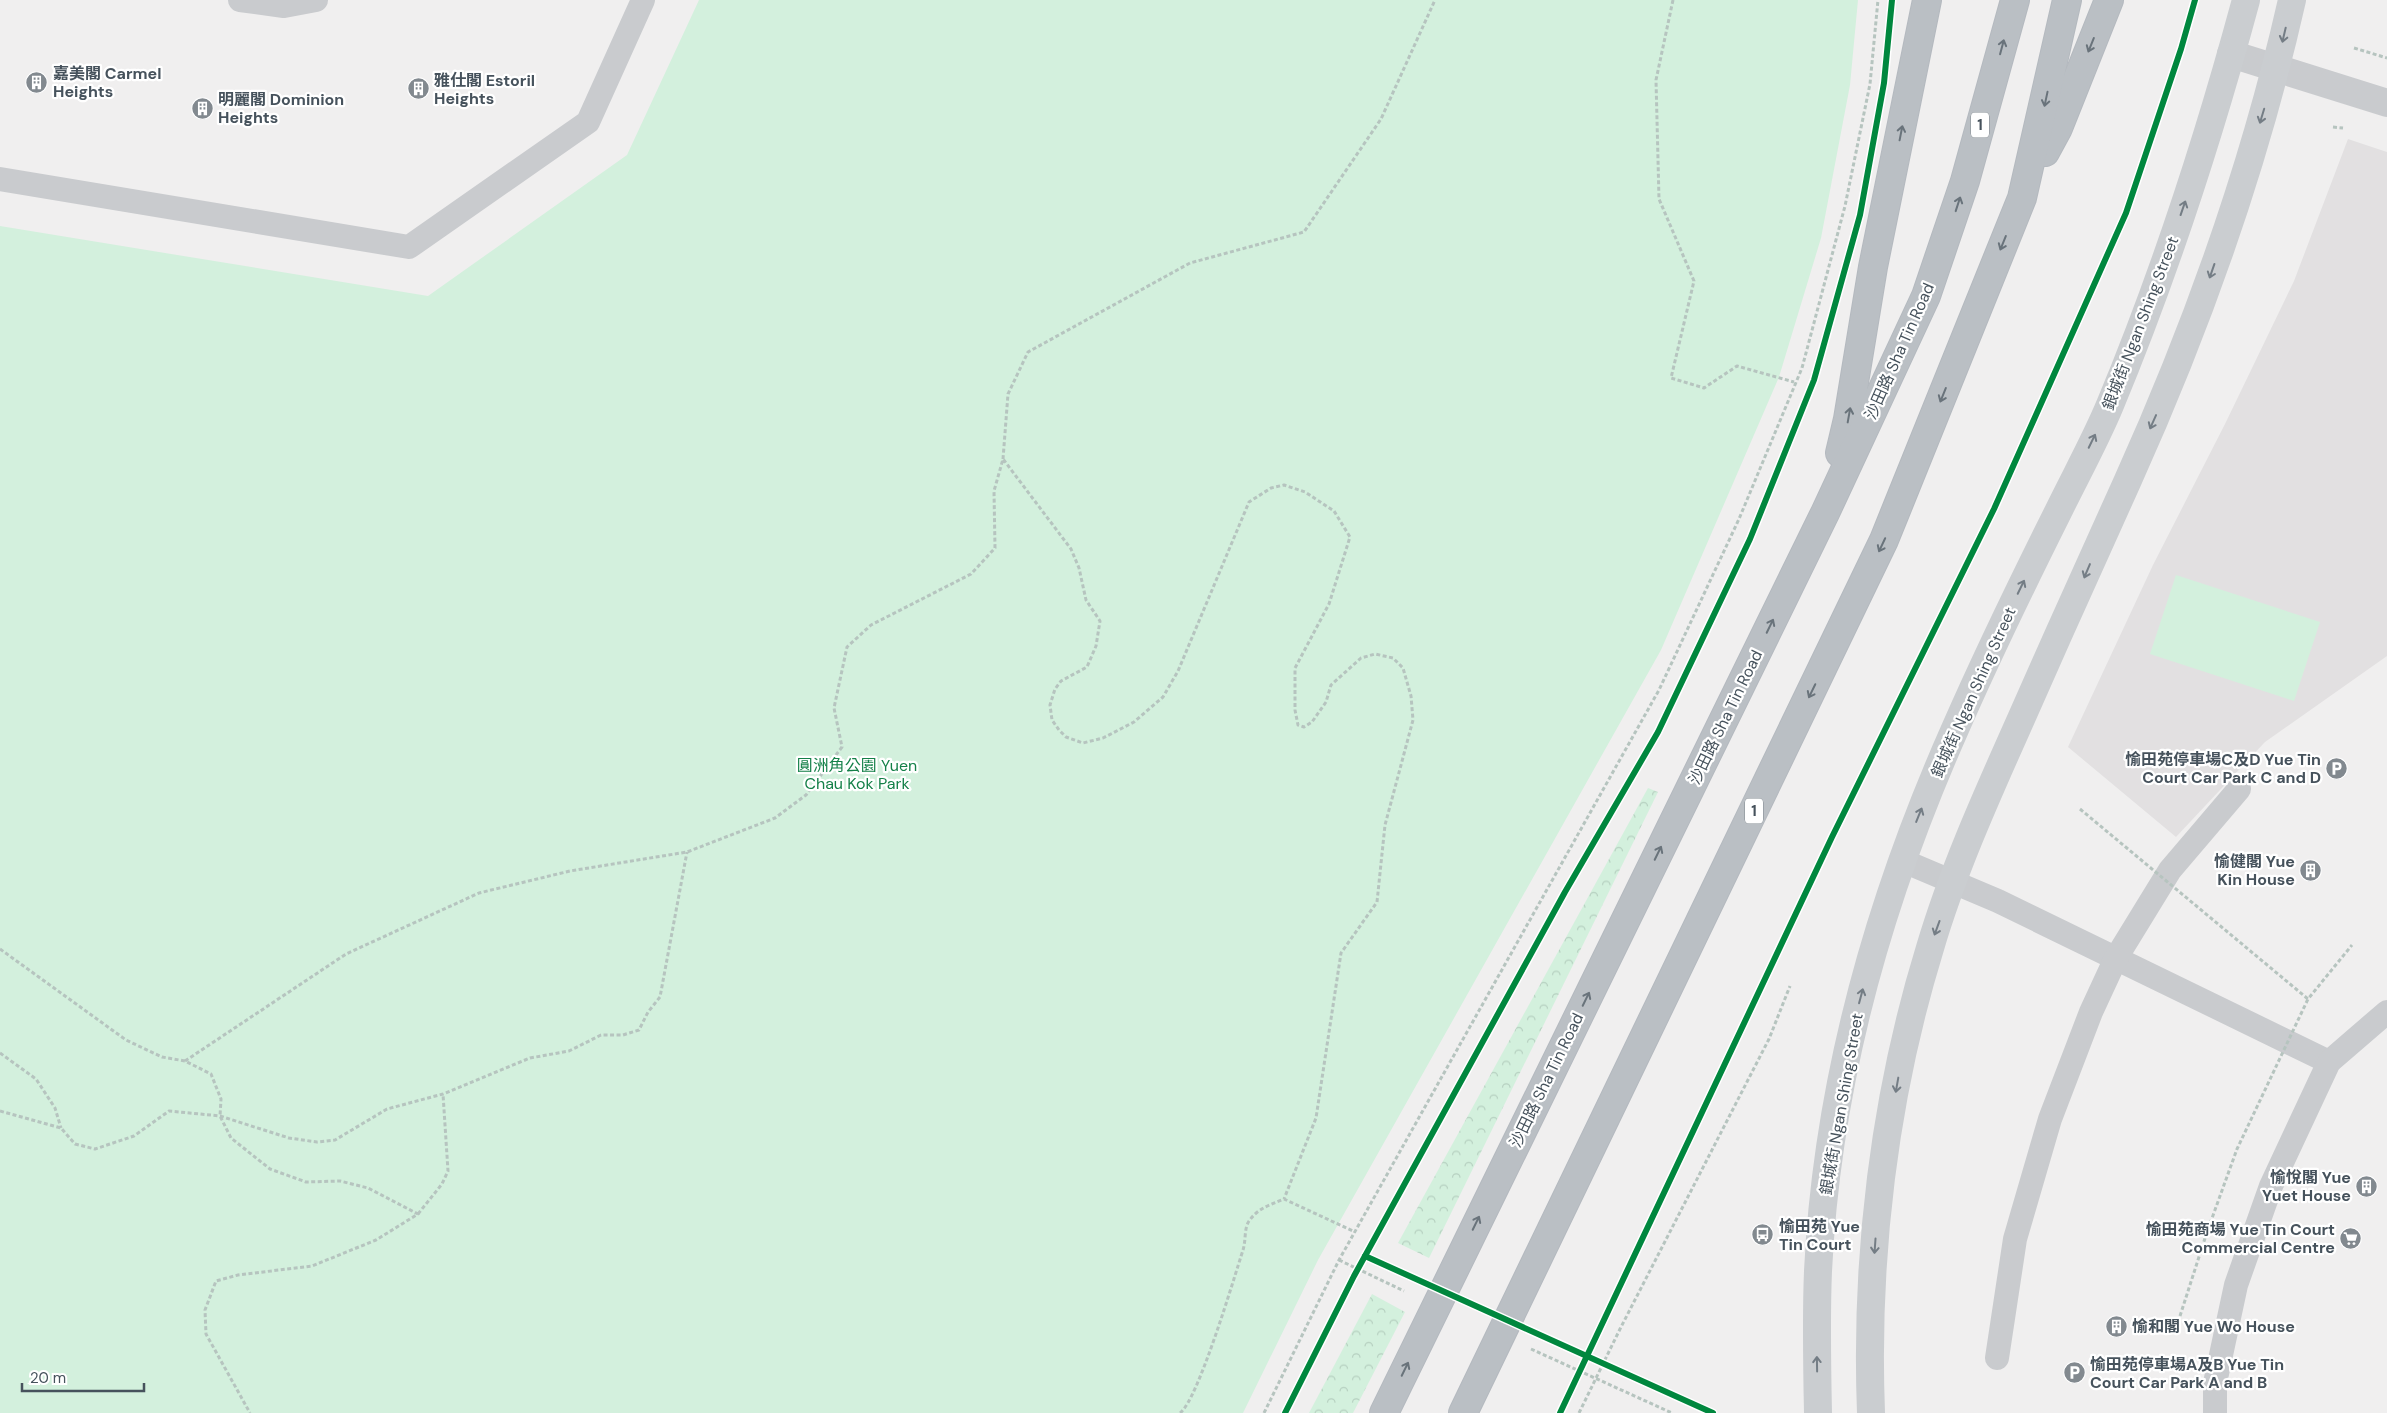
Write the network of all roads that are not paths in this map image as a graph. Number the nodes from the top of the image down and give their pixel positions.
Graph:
1 (240, 0) edge
2 (316, 0) edge
3 (643, 0) edge
4 (1926, 0) edge
5 (2015, 0) edge
6 (2067, 0) edge
7 (2109, 0) edge
8 (2246, 0) edge
9 (2292, 0) edge
10 (2231, 54) junction
11 (2276, 70) junction
12 (2387, 103) edge
13 (0, 179) edge
14 (2022, 198) junction
15 (1825, 513) junction
16 (2239, 789) dead end
17 (1901, 860) junction
18 (1953, 882) junction
19 (2116, 958) junction
20 (2387, 1012) edge
21 (2329, 1062) junction
22 (1997, 1358) dead end
23 (1384, 1413) edge
24 (1463, 1413) edge
25 (1818, 1413) edge
26 (1871, 1413) edge
27 (2216, 1413) edge

1 - 2 lane
3 - 13 lane
15 -> 4 highway
15 -> 5 highway, 沙田路 Sha Tin Road / 1
6 -> 14 highway, 1
7 -> 14 highway
8 - 10 street, 銀城街 Ngan Shing Street
9 -> 11 street
10 - 11 street
17 -> 10 street, 銀城街 Ngan Shing Street
11 - 12 street
11 -> 18 street
14 -> 24 highway, 1
23 -> 15 highway, 沙田路 Sha Tin Road / 1
16 - 19 lane
17 - 18 lane
25 -> 17 street, 銀城街 Ngan Shing Street
18 - 19 lane
18 -> 26 street
19 - 21 lane
19 - 22 lane
20 - 21 lane
21 - 27 lane

